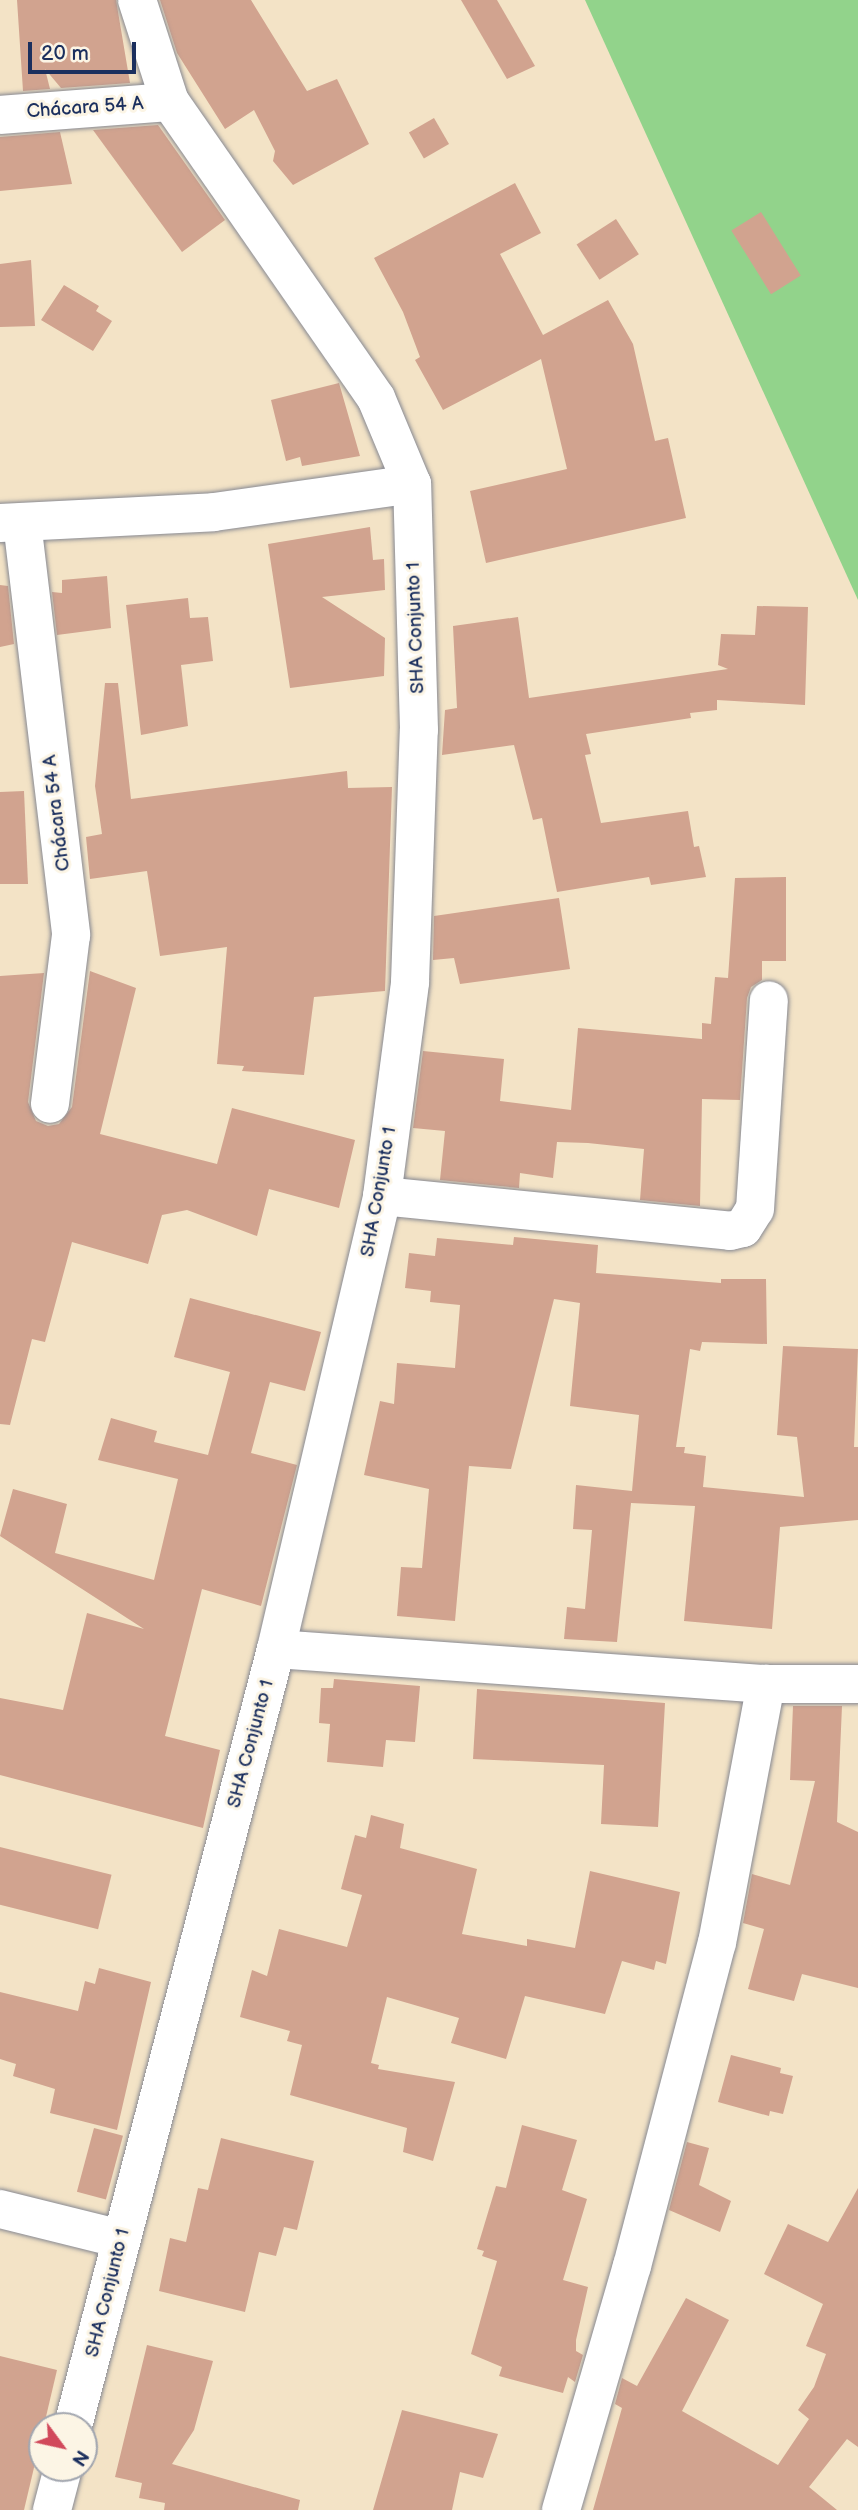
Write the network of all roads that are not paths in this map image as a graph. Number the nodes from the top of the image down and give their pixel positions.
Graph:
1 (137, 0) edge
2 (170, 102) junction
3 (0, 115) edge
4 (412, 484) junction
5 (11, 522) edge
6 (769, 1000) dead end
7 (50, 1104) dead end
8 (382, 1196) junction
9 (276, 1649) junction
10 (766, 1684) junction
11 (858, 1684) edge
12 (0, 2209) edge
13 (121, 2239) junction
14 (78, 2412) edge
15 (59, 2482) edge
16 (52, 2510) edge
17 (561, 2510) edge

1 - 2 street, SHA Conjunto 1
2 - 3 street, Chácara 54 A
2 - 4 street, SHA Conjunto 1
4 - 5 street, Chácara 54 A
4 - 8 street, SHA Conjunto 1
5 - 7 street, Chácara 54 A
6 - 8 street
8 - 9 street, SHA Conjunto 1
9 - 10 street
9 - 13 street, SHA Conjunto 1
10 - 11 street
10 - 17 street
12 - 13 street
13 - 14 street, SHA Conjunto 1
15 - 16 street

